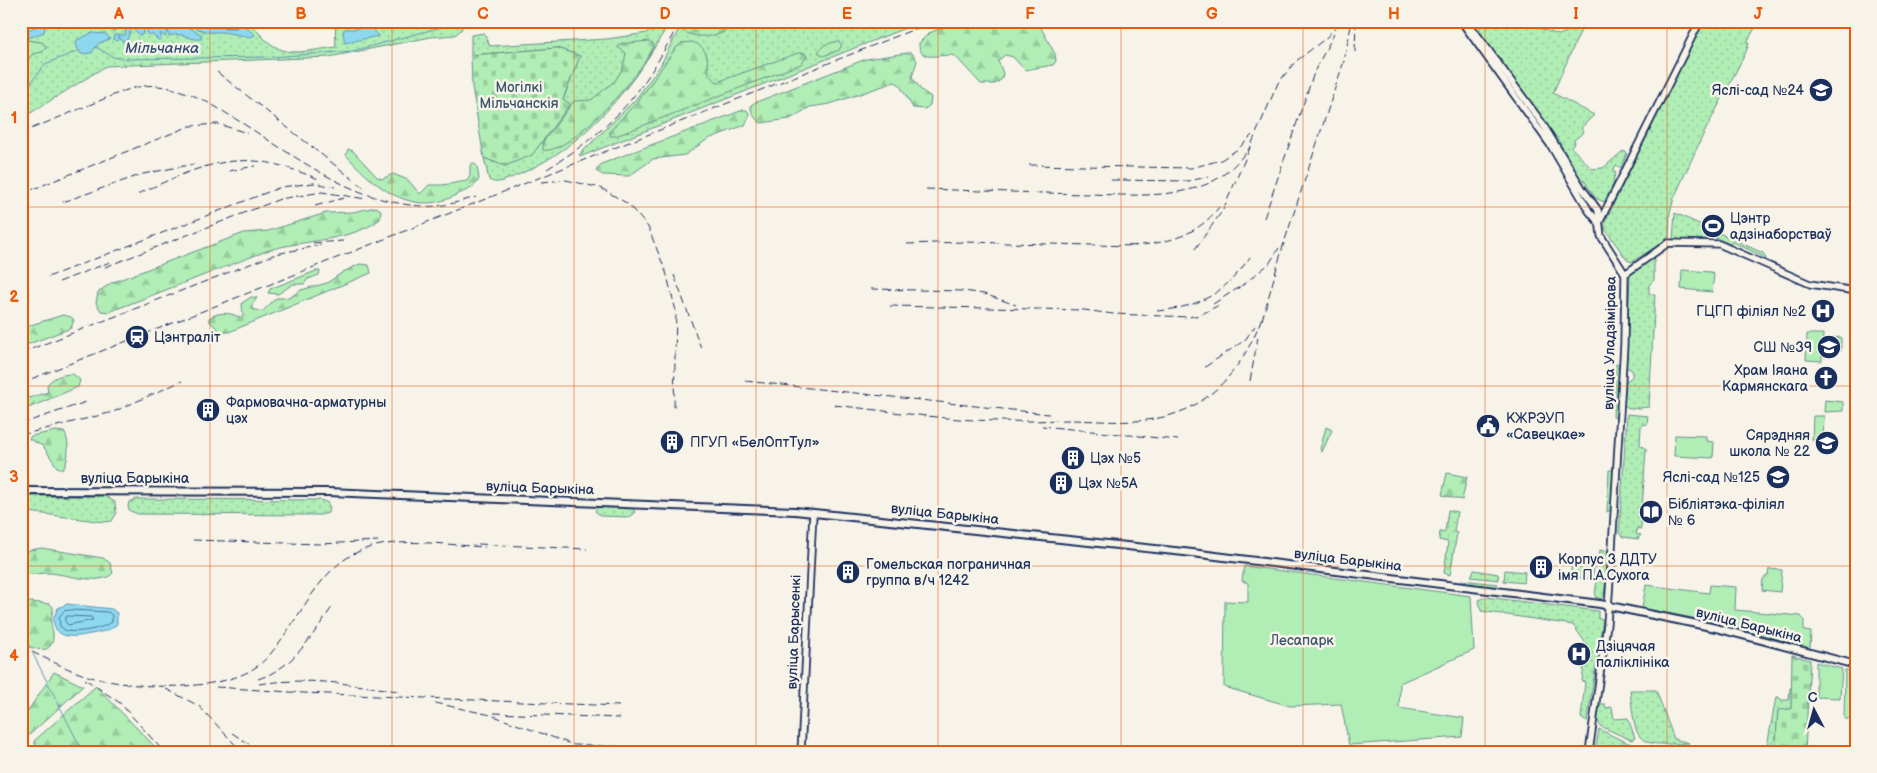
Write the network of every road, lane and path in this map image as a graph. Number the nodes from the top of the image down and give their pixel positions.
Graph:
1 (1461, 21) edge
2 (1468, 21) edge
3 (1700, 21) edge
4 (1594, 206) junction
5 (1608, 206) junction
6 (1599, 223) junction
7 (1625, 274) junction
8 (1856, 291) edge
9 (21, 491) edge
10 (813, 513) junction
11 (1608, 606) junction
12 (1856, 665) edge
13 (801, 752) edge
14 (1589, 752) edge

1 - 6 main road
2 - 4 main road
3 - 5 main road
4 - 5 main road
4 - 6 main road
5 - 6 main road
6 - 7 main road, вуліца Уладзімірава
7 - 8 main road
7 - 11 main road, вуліца Уладзімірава
9 - 10 main road, вуліца Барыкіна
10 - 11 main road, вуліца Барыкіна
10 - 13 main road, вуліца Барысенкі
11 - 12 main road, вуліца Барыкіна
11 - 14 main road, вуліца Уладзімірава

